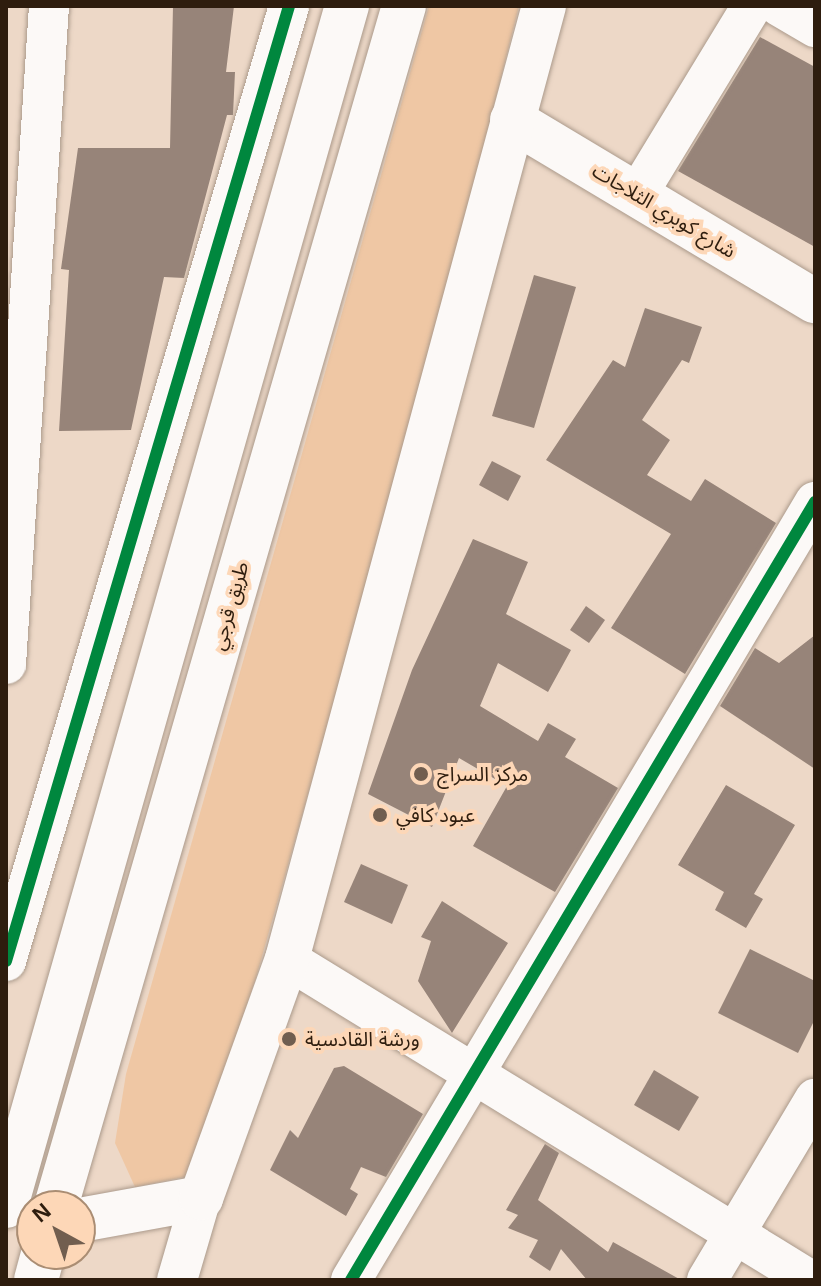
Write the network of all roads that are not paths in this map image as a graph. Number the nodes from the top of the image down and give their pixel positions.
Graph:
1 (49, 6) edge
2 (289, 6) edge
3 (347, 6) edge
4 (404, 6) edge
5 (544, 6) edge
6 (752, 6) edge
7 (779, 6) edge
8 (815, 27) edge
9 (512, 120) junction
10 (637, 195) junction
11 (815, 301) edge
12 (815, 502) edge
13 (6, 664) edge
14 (154, 685) junction
15 (203, 699) junction
16 (287, 959) junction
17 (6, 961) edge
18 (475, 1069) junction
19 (815, 1099) edge
20 (61, 1190) edge
21 (201, 1198) junction
22 (6, 1206) edge
23 (96, 1217) edge
24 (734, 1234) junction
25 (177, 1280) edge
26 (351, 1280) edge
27 (707, 1280) edge
28 (810, 1280) edge

1 - 13 street
2 - 17 street
3 - 14 main road
4 - 15 main road, طريق قرجي
5 - 9 main road
6 - 10 street
7 - 8 street
9 - 10 main road, شارع كوبري الثلاجات
9 - 16 main road
10 - 11 main road, شارع كوبري الثلاجات
12 - 18 street
14 - 15 main road
14 - 22 main road
15 - 20 main road, طريق قرجي
16 - 18 street
16 - 21 main road
18 - 24 street
18 - 26 street
19 - 24 street
21 - 23 main road
21 - 25 street
24 - 27 street
24 - 28 street

